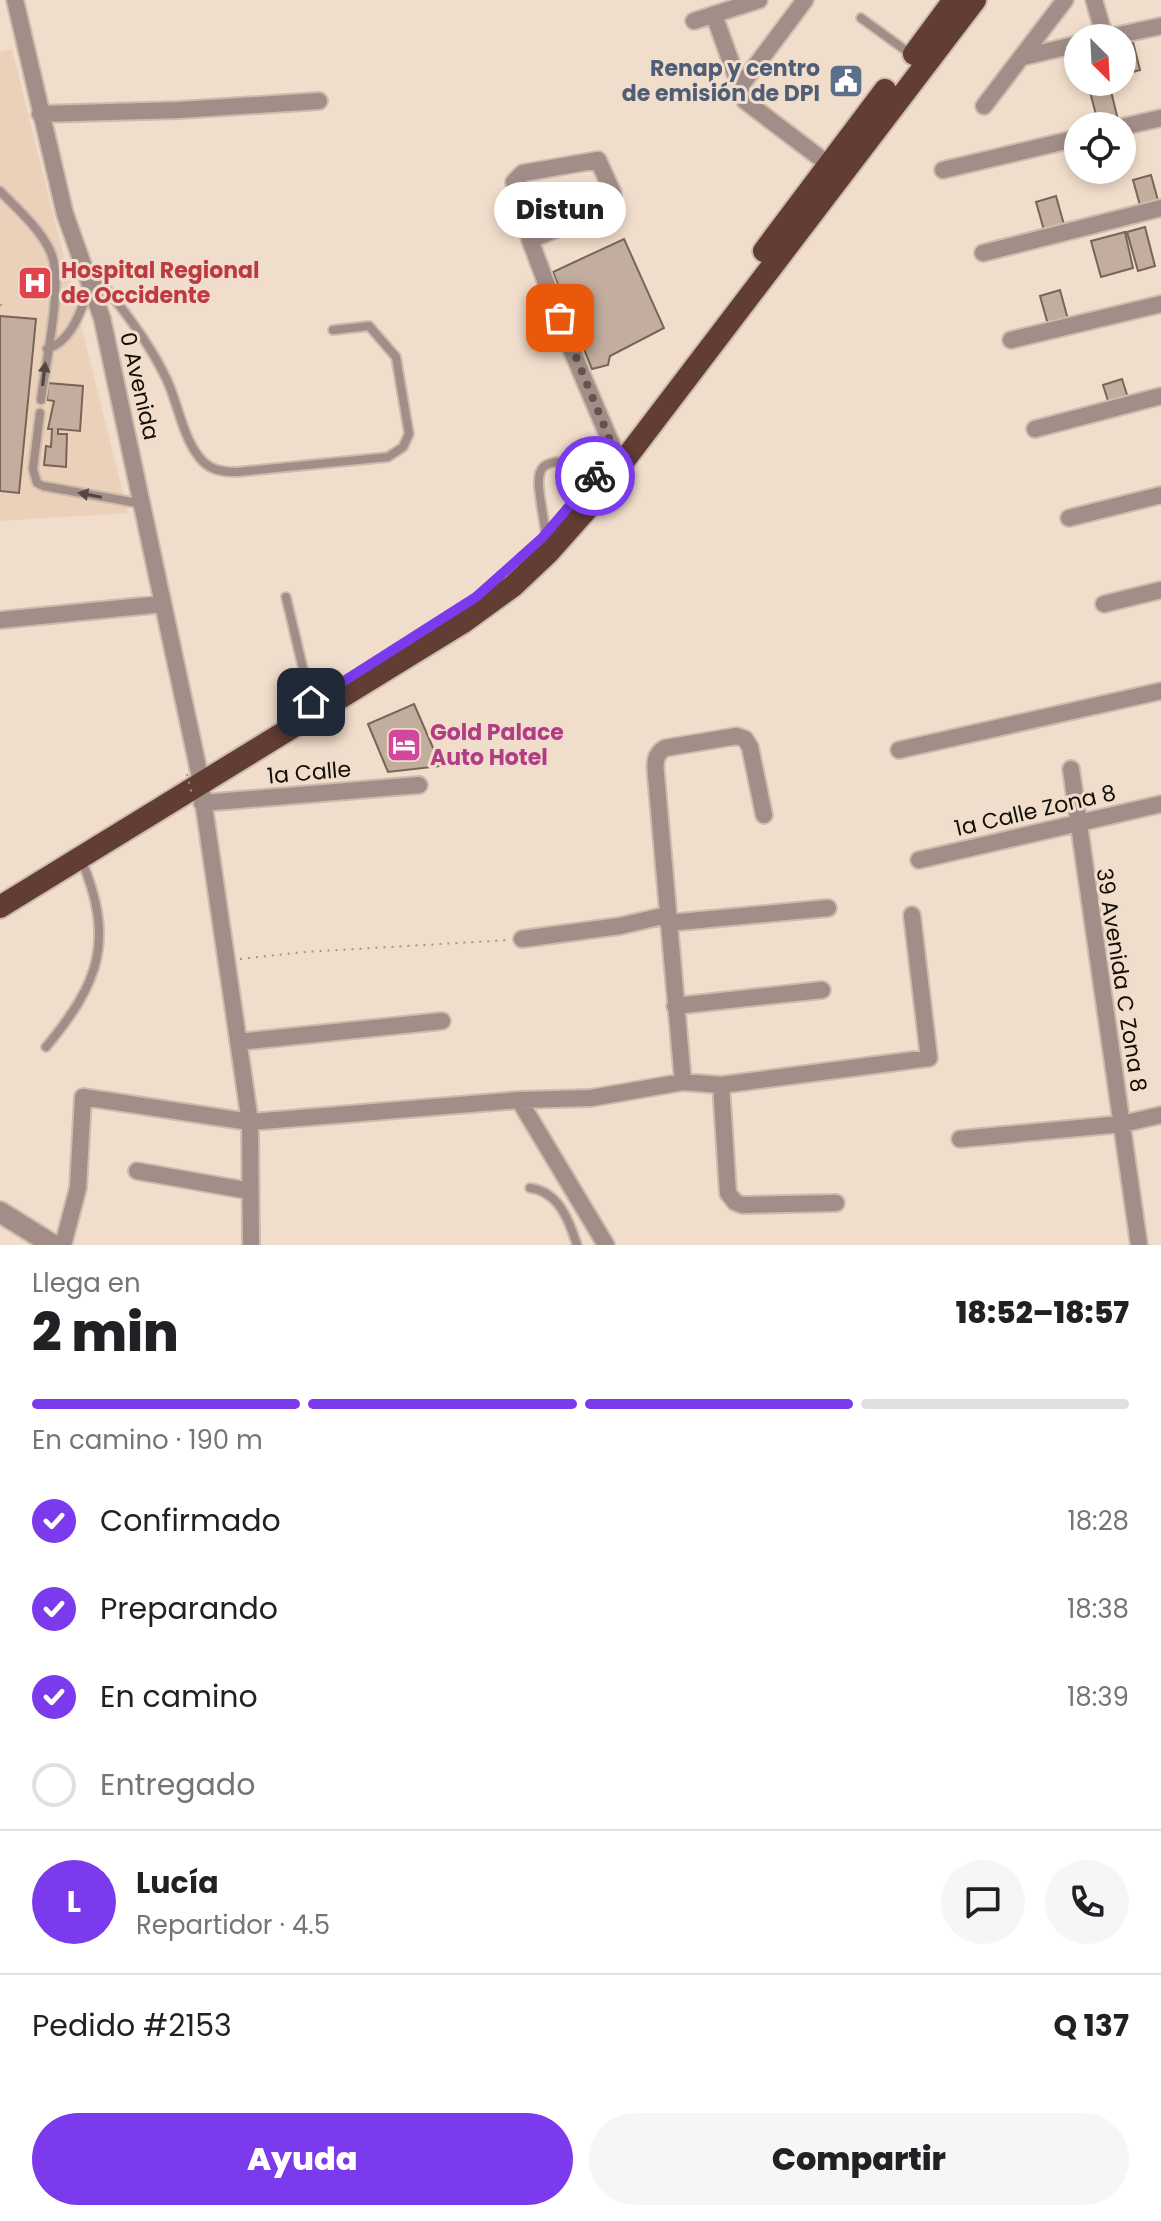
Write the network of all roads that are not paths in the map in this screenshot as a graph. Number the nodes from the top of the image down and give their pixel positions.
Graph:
1 (15, 0) edge
2 (759, 0) edge
3 (805, 0) edge
4 (954, 0) edge
5 (975, 0) edge
6 (1065, 0) edge
7 (1094, 0) edge
8 (714, 15) junction
9 (861, 18) dead end
10 (694, 21) dead end
11 (1101, 24) edge
12 (1161, 26) edge
13 (1136, 31) edge
14 (1064, 47) edge
15 (912, 56) junction
16 (1023, 57) junction
17 (739, 88) junction
18 (319, 101) dead end
19 (984, 106) dead end
20 (40, 114) junction
21 (1161, 118) edge
22 (1136, 124) edge
23 (1064, 141) edge
24 (828, 164) junction
25 (943, 170) dead end
26 (0, 191) edge
27 (1161, 208) edge
28 (530, 240) junction
29 (983, 253) dead end
30 (81, 258) junction
31 (91, 285) junction
32 (1161, 304) edge
33 (333, 330) dead end
34 (1011, 340) dead end
35 (47, 349) junction
36 (1161, 396) edge
37 (41, 400) dead end
38 (40, 413) dead end
39 (1035, 429) dead end
40 (609, 458) junction
41 (1161, 495) edge
42 (144, 504) junction
43 (1069, 518) dead end
44 (546, 535) junction
45 (1161, 590) edge
46 (286, 597) dead end
47 (163, 604) junction
48 (1104, 604) dead end
49 (0, 620) edge
50 (1161, 691) edge
51 (311, 702) junction
52 (899, 750) dead end
53 (1071, 769) dead end
54 (419, 785) dead end
55 (196, 786) junction
56 (1161, 804) edge
57 (764, 815) dead end
58 (1076, 822) junction
59 (80, 859) junction
60 (919, 860) dead end
61 (0, 891) edge
62 (0, 907) edge
63 (828, 908) dead end
64 (912, 915) dead end
65 (667, 919) junction
66 (522, 939) road end
67 (822, 990) dead end
68 (675, 1006) junction
69 (442, 1021) dead end
70 (238, 1042) junction
71 (46, 1047) dead end
72 (683, 1082) junction
73 (721, 1085) junction
74 (519, 1100) junction
75 (1161, 1115) edge
76 (250, 1122) junction
77 (1122, 1124) junction
78 (960, 1139) dead end
79 (137, 1171) dead end
80 (530, 1188) dead end
81 (250, 1191) junction
82 (836, 1203) dead end
83 (0, 1212) edge
84 (40, 1241) edge
85 (63, 1245) edge
86 (251, 1245) edge
87 (577, 1245) edge
88 (606, 1245) edge
89 (1139, 1245) edge

1 - 20 street, 0 Avenida
2 - 8 street
3 - 17 street
4 - 15 highway
5 - 55 highway
6 - 16 street
7 - 11 street
8 - 10 street
8 - 17 street
9 - 15 lane
12 - 13 street
14 - 16 street
15 - 24 highway
16 - 19 street
17 - 24 street
18 - 20 street
20 - 30 street, 0 Avenida
21 - 22 street
23 - 25 street
24 - 40 highway
26 - 35 lane
27 - 29 street
28 - 28 street
28 - 40 street
30 - 31 street, 0 Avenida
30 - 33 lane
31 - 35 lane
31 - 42 street, 0 Avenida
32 - 34 street
37 -> 35 lane
36 - 39 street
42 -> 38 lane
40 - 44 highway
40 - 44 lane
41 - 43 street
42 - 47 street, 0 Avenida
44 - 51 highway
45 - 48 street
46 - 51 lane
47 - 49 street
47 - 55 street, 0 Avenida
50 - 52 street
51 - 55 highway
53 - 58 street, 39 Avenida C Zona 8
54 - 55 street, 1a Calle
55 - 59 highway
55 - 61 highway
55 - 70 street, 0 Avenida
56 - 58 street, 1a Calle Zona 8
57 - 65 street
58 - 60 street, 1a Calle Zona 8
58 - 77 street, 39 Avenida C Zona 8
59 - 62 highway
59 - 71 lane
63 - 65 street
64 - 73 street
65 - 66 street
65 - 68 street
67 - 68 street
68 - 72 street
69 - 70 street
70 - 76 street, 0 Avenida
72 - 73 street
72 - 74 street
73 - 82 street
74 - 76 street
74 - 88 street
75 - 77 street
76 - 81 street, 0 Avenida
76 - 85 street
77 - 78 street
77 - 89 street, 39 Avenida C Zona 8
79 - 81 street
80 - 87 lane
81 - 86 street, 0 Avenida
83 - 84 street

